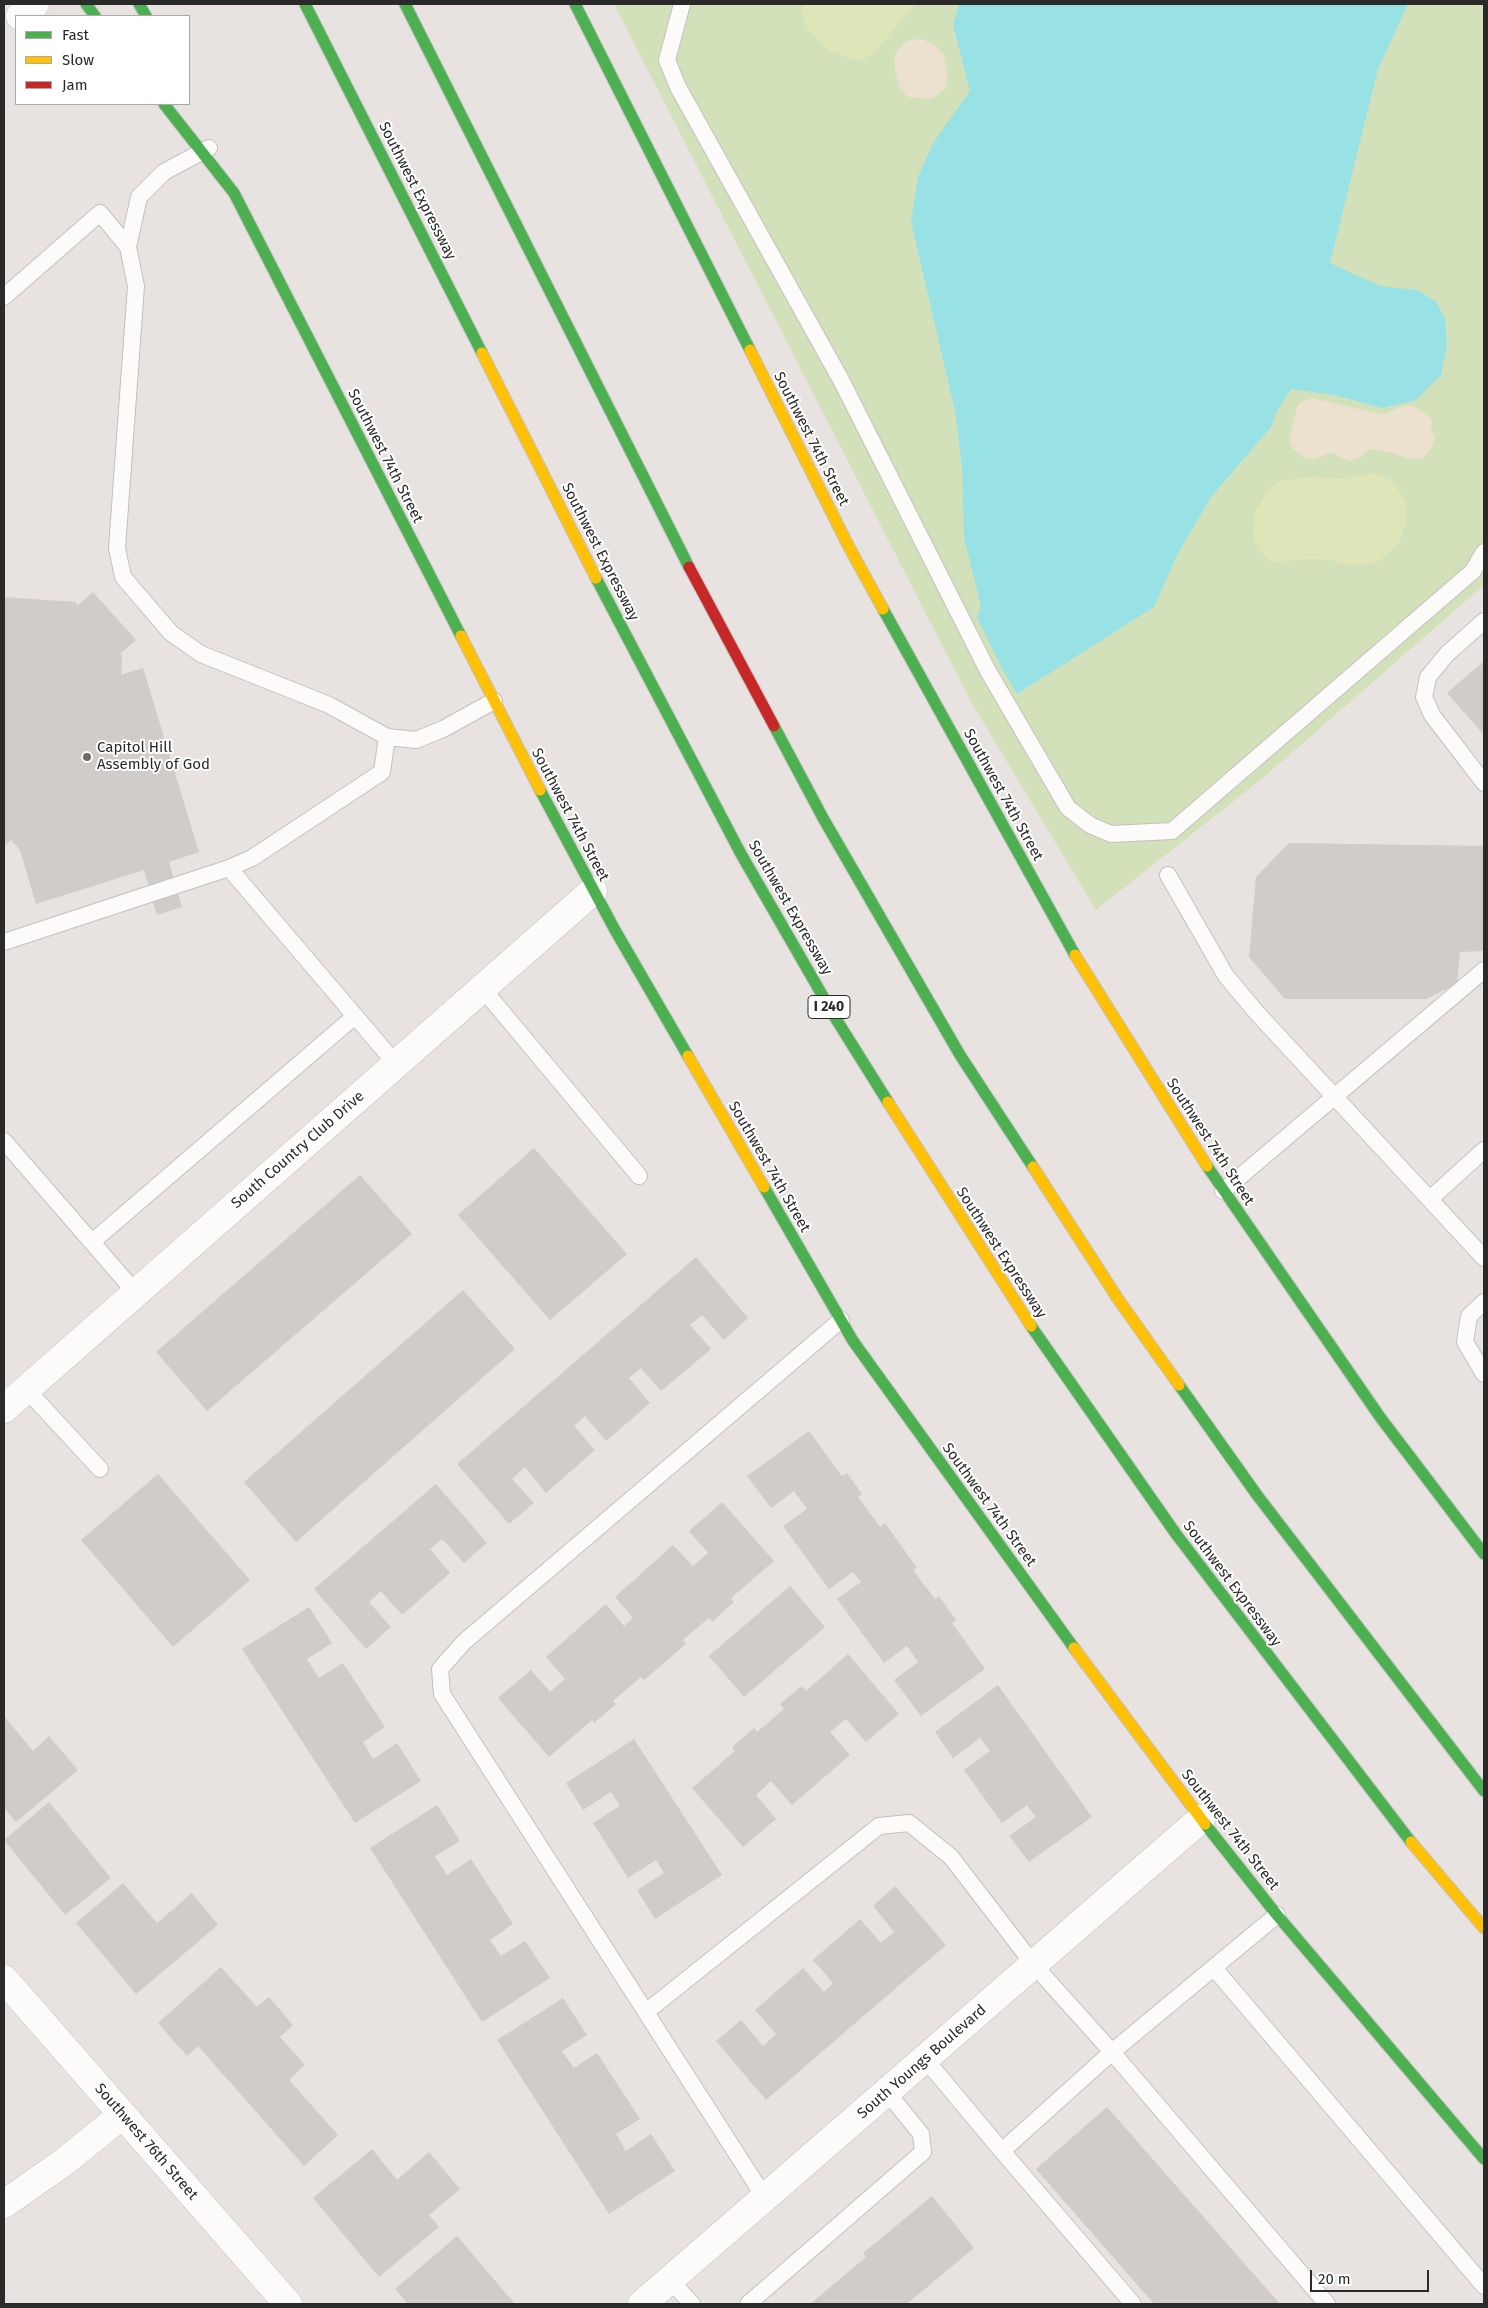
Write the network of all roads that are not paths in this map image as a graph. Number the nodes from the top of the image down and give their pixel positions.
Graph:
1 (35, 4) edge
2 (86, 4) edge
3 (139, 4) edge
4 (305, 4) edge
5 (405, 4) edge
6 (575, 4) edge
7 (682, 4) edge
8 (21, 15) edge
9 (95, 15) edge
10 (145, 15) edge
11 (15, 21) edge
12 (4, 31) edge
13 (165, 105) edge
14 (206, 145) junction
15 (128, 247) junction
16 (4, 298) edge
17 (1484, 552) edge
18 (1484, 621) edge
19 (494, 701) junction
20 (387, 737) junction
21 (1484, 783) edge
22 (229, 868) junction
23 (1168, 875) dead end
24 (593, 891) junction
25 (4, 942) edge
26 (1484, 970) edge
27 (482, 988) junction
28 (355, 1016) junction
29 (396, 1064) junction
30 (1336, 1096) junction
31 (4, 1141) edge
32 (1484, 1150) edge
33 (639, 1176) dead end
34 (1223, 1191) junction
35 (1430, 1199) junction
36 (92, 1242) junction
37 (1484, 1258) edge
38 (135, 1292) junction
39 (1484, 1302) edge
40 (840, 1320) junction
41 (1484, 1374) edge
42 (26, 1389) junction
43 (4, 1409) edge
44 (100, 1469) dead end
45 (1484, 1554) edge
46 (1484, 1791) edge
47 (1201, 1819) junction
48 (1277, 1915) junction
49 (1484, 1928) edge
50 (1034, 1965) junction
51 (1214, 1968) junction
52 (4, 1979) edge
53 (646, 2012) junction
54 (1112, 2052) junction
55 (925, 2059) junction
56 (887, 2092) junction
57 (122, 2115) junction
58 (1002, 2151) junction
59 (1484, 2159) edge
60 (765, 2198) junction
61 (4, 2204) edge
62 (670, 2280) junction
63 (1484, 2286) edge
64 (288, 2304) edge
65 (642, 2304) edge
66 (692, 2304) edge
67 (748, 2304) edge
68 (1133, 2304) edge
69 (1327, 2304) edge

1 - 8 street
2 - 9 main road
3 - 10 main road
4 - 49 main road, Southwest Expressway / I 240
5 - 46 main road
6 - 34 main road, Southwest 74th Street
7 - 17 lane
11 - 12 street
13 - 14 main road
14 - 15 lane
14 - 19 main road, Southwest 74th Street
15 - 16 lane
15 - 20 lane
18 - 21 lane
19 - 20 lane
19 - 24 main road, Southwest 74th Street
20 - 22 lane
22 - 25 lane
22 - 28 lane
23 - 30 lane
24 - 27 street, South Country Club Drive
24 - 40 main road, Southwest 74th Street
26 - 30 lane
27 - 29 street, South Country Club Drive
27 - 33 lane
28 - 29 lane
28 - 36 lane
29 - 38 street, South Country Club Drive
30 - 34 lane
30 - 35 lane
31 - 36 lane
32 - 35 lane
34 - 45 main road, Southwest 74th Street
35 - 37 lane
36 - 38 lane
38 - 42 street, South Country Club Drive
39 - 41 lane
40 - 47 main road, Southwest 74th Street
40 - 53 lane
42 - 43 street, South Country Club Drive
42 - 44 lane
47 - 48 main road, Southwest 74th Street
47 - 50 street, South Youngs Boulevard
48 - 51 lane
48 - 59 main road, Southwest 74th Street
50 - 53 lane
50 - 54 lane
50 - 55 street, South Youngs Boulevard
51 - 54 lane
51 - 63 lane
52 - 57 street, Southwest 76th Street
53 - 60 lane
54 - 58 lane
54 - 69 lane
55 - 56 street, South Youngs Boulevard
55 - 58 lane
56 - 60 street, South Youngs Boulevard
56 - 67 lane
57 - 61 street
57 - 64 street, Southwest 76th Street
58 - 68 lane
60 - 62 street, South Youngs Boulevard
62 - 65 street, South Youngs Boulevard
62 - 66 lane

